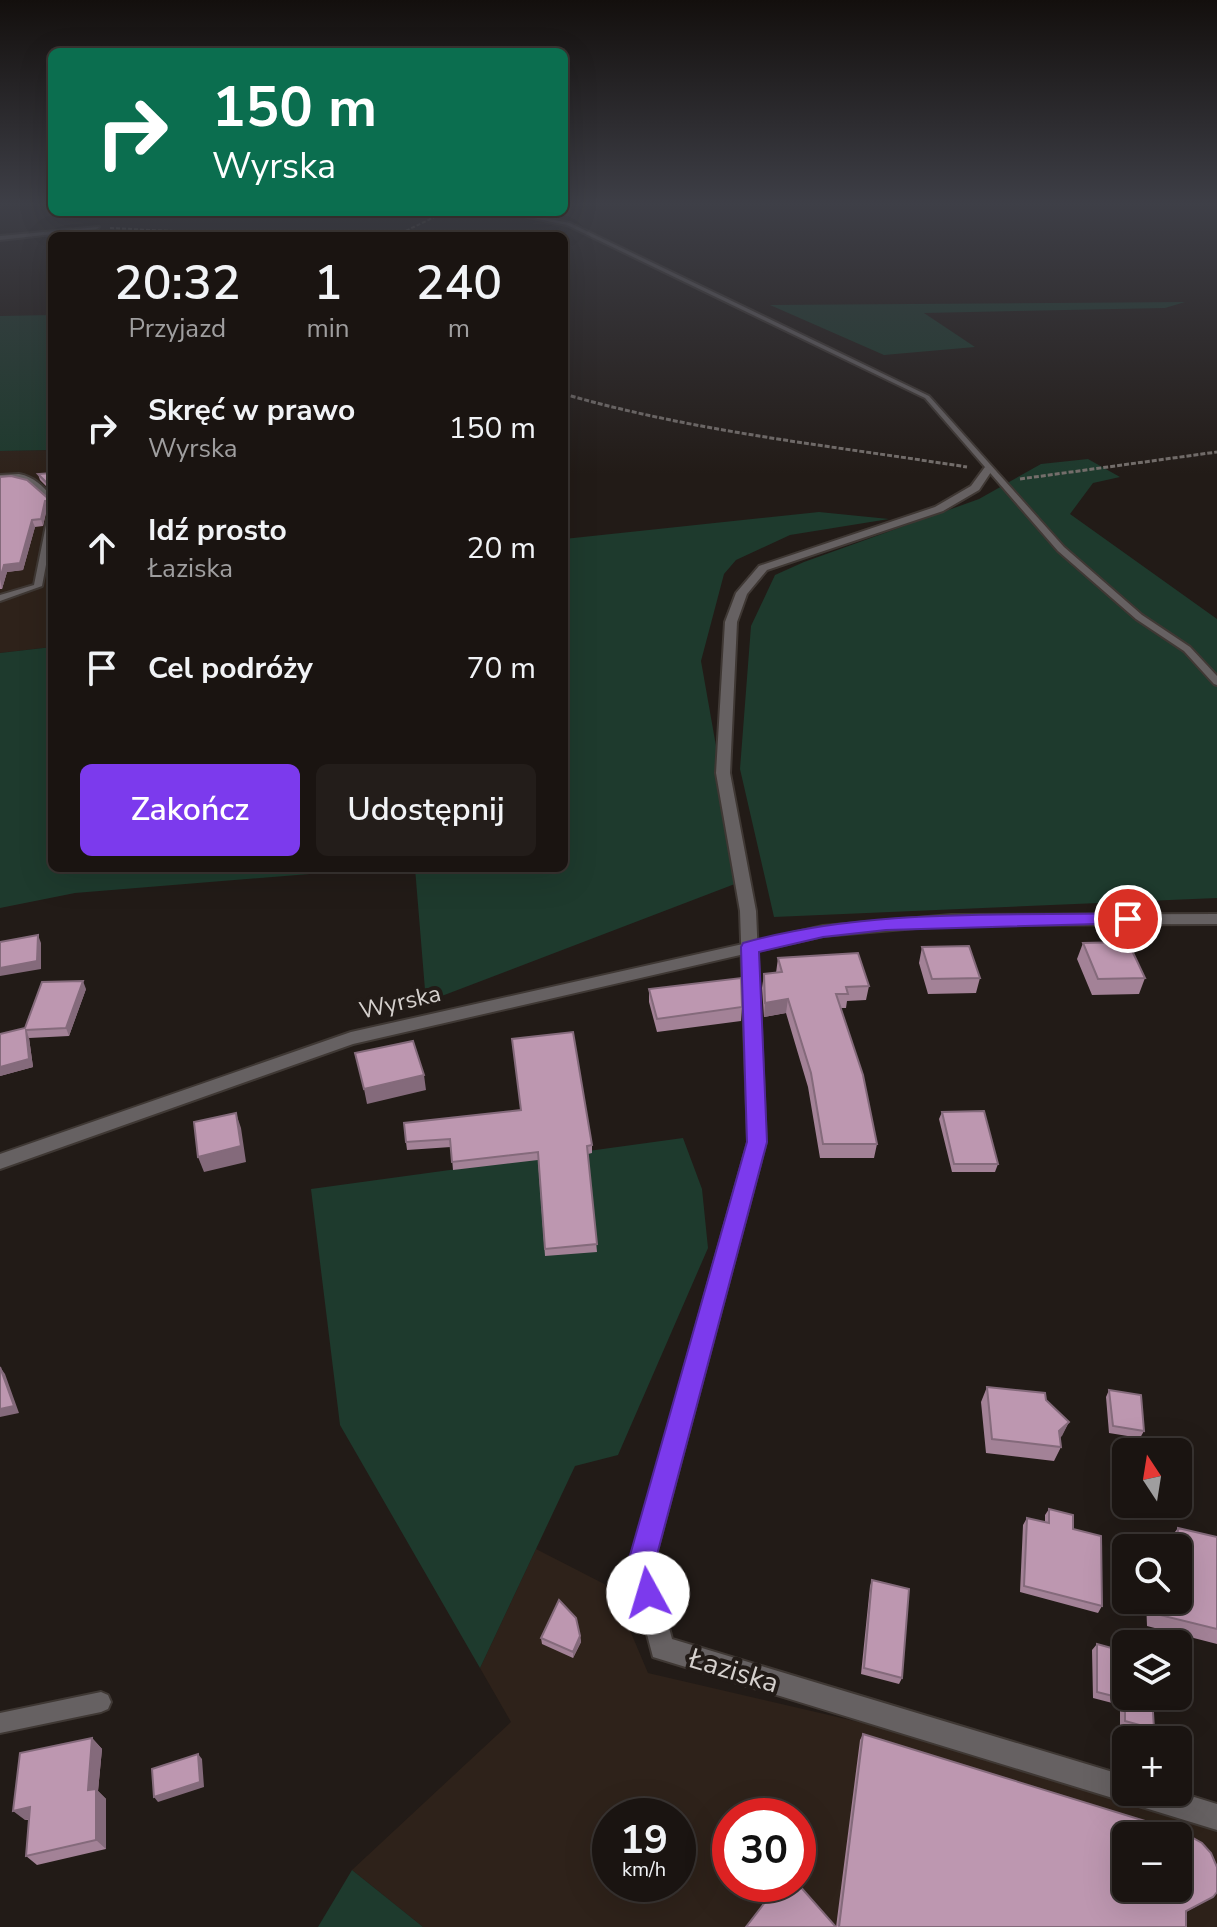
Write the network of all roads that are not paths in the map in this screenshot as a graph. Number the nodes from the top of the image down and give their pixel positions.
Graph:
1 (713, 294) edge
2 (988, 469) junction
3 (0, 477) edge
4 (48, 497) edge
5 (48, 533) edge
6 (0, 598) edge
7 (1217, 682) edge
8 (1217, 919) edge
9 (750, 947) junction
10 (0, 1162) edge
11 (101, 1702) dead end
12 (0, 1723) edge
13 (1112, 1785) edge
14 (1180, 1806) edge
15 (1217, 1817) edge

1 - 2 lane
2 - 7 lane
2 - 9 street
3 - 4 lane
5 - 6 lane
8 - 9 street, Wyrska
9 - 10 street, Wyrska
9 - 13 street, Łaziska
11 - 12 lane
14 - 15 street

